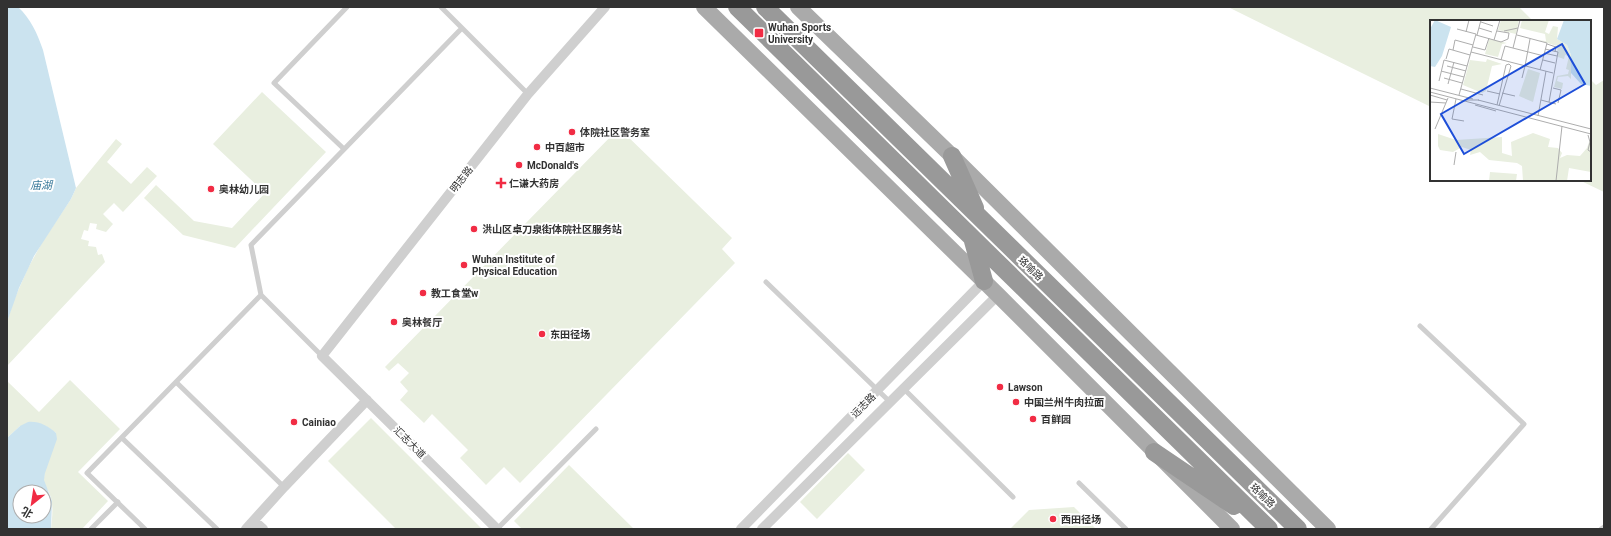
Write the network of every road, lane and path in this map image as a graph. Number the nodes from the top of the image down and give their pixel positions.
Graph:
1 (347, 7) edge
2 (441, 7) edge
3 (605, 7) edge
4 (704, 7) edge
5 (737, 7) edge
6 (765, 7) edge
7 (798, 7) edge
8 (462, 28) junction
9 (528, 94) junction
10 (344, 149) junction
11 (952, 156) junction
12 (979, 218) junction
13 (973, 240) junction
14 (984, 281) junction
15 (766, 282) dead end
16 (261, 295) junction
17 (998, 295) junction
18 (1420, 326) dead end
19 (322, 356) junction
20 (176, 382) junction
21 (904, 389) junction
22 (878, 390) junction
23 (367, 400) junction
24 (890, 402) junction
25 (596, 429) dead end
26 (122, 438) junction
27 (1154, 452) junction
28 (1079, 483) dead end
29 (284, 487) junction
30 (1013, 497) dead end
31 (118, 502) junction
32 (254, 520) junction
33 (1604, 527) edge
34 (91, 529) edge
35 (145, 529) edge
36 (217, 529) edge
37 (246, 529) edge
38 (263, 529) edge
39 (497, 529) edge
40 (741, 529) edge
41 (762, 529) edge
42 (1126, 529) edge
43 (1232, 529) edge
44 (1269, 529) edge
45 (1298, 529) edge
46 (1328, 529) edge
47 (1431, 529) edge
48 (1601, 529) edge

1 - 10 lane
2 - 8 lane
3 - 9 street, 明志路
4 - 14 main road
5 - 13 highway, 珞喻路
6 - 12 highway, 珞喻路
7 - 11 main road
8 - 9 lane
8 - 10 lane
9 - 19 street, 明志路
10 - 16 lane
11 - 12 highway
11 - 46 main road
12 - 45 highway, 珞喻路
13 - 14 highway
13 - 44 highway, 珞喻路
14 - 17 main road
14 - 22 street, 远志路
15 - 22 lane
16 - 19 lane
16 - 20 lane
17 - 21 street, 远志路
17 - 27 main road
18 - 47 lane
19 - 23 street, 汇志大道
20 - 26 lane
20 - 29 lane
21 - 24 street, 远志路
21 - 30 lane
22 - 24 lane
22 - 40 street, 远志路
23 - 29 street
23 - 39 street, 汇志大道
24 - 41 street, 远志路
25 - 39 lane
26 - 31 lane
26 - 36 lane
27 - 43 main road
27 - 44 highway
28 - 42 lane
29 - 32 street
31 - 34 lane
31 - 35 lane
32 - 37 street
32 - 38 street
33 - 48 lane

